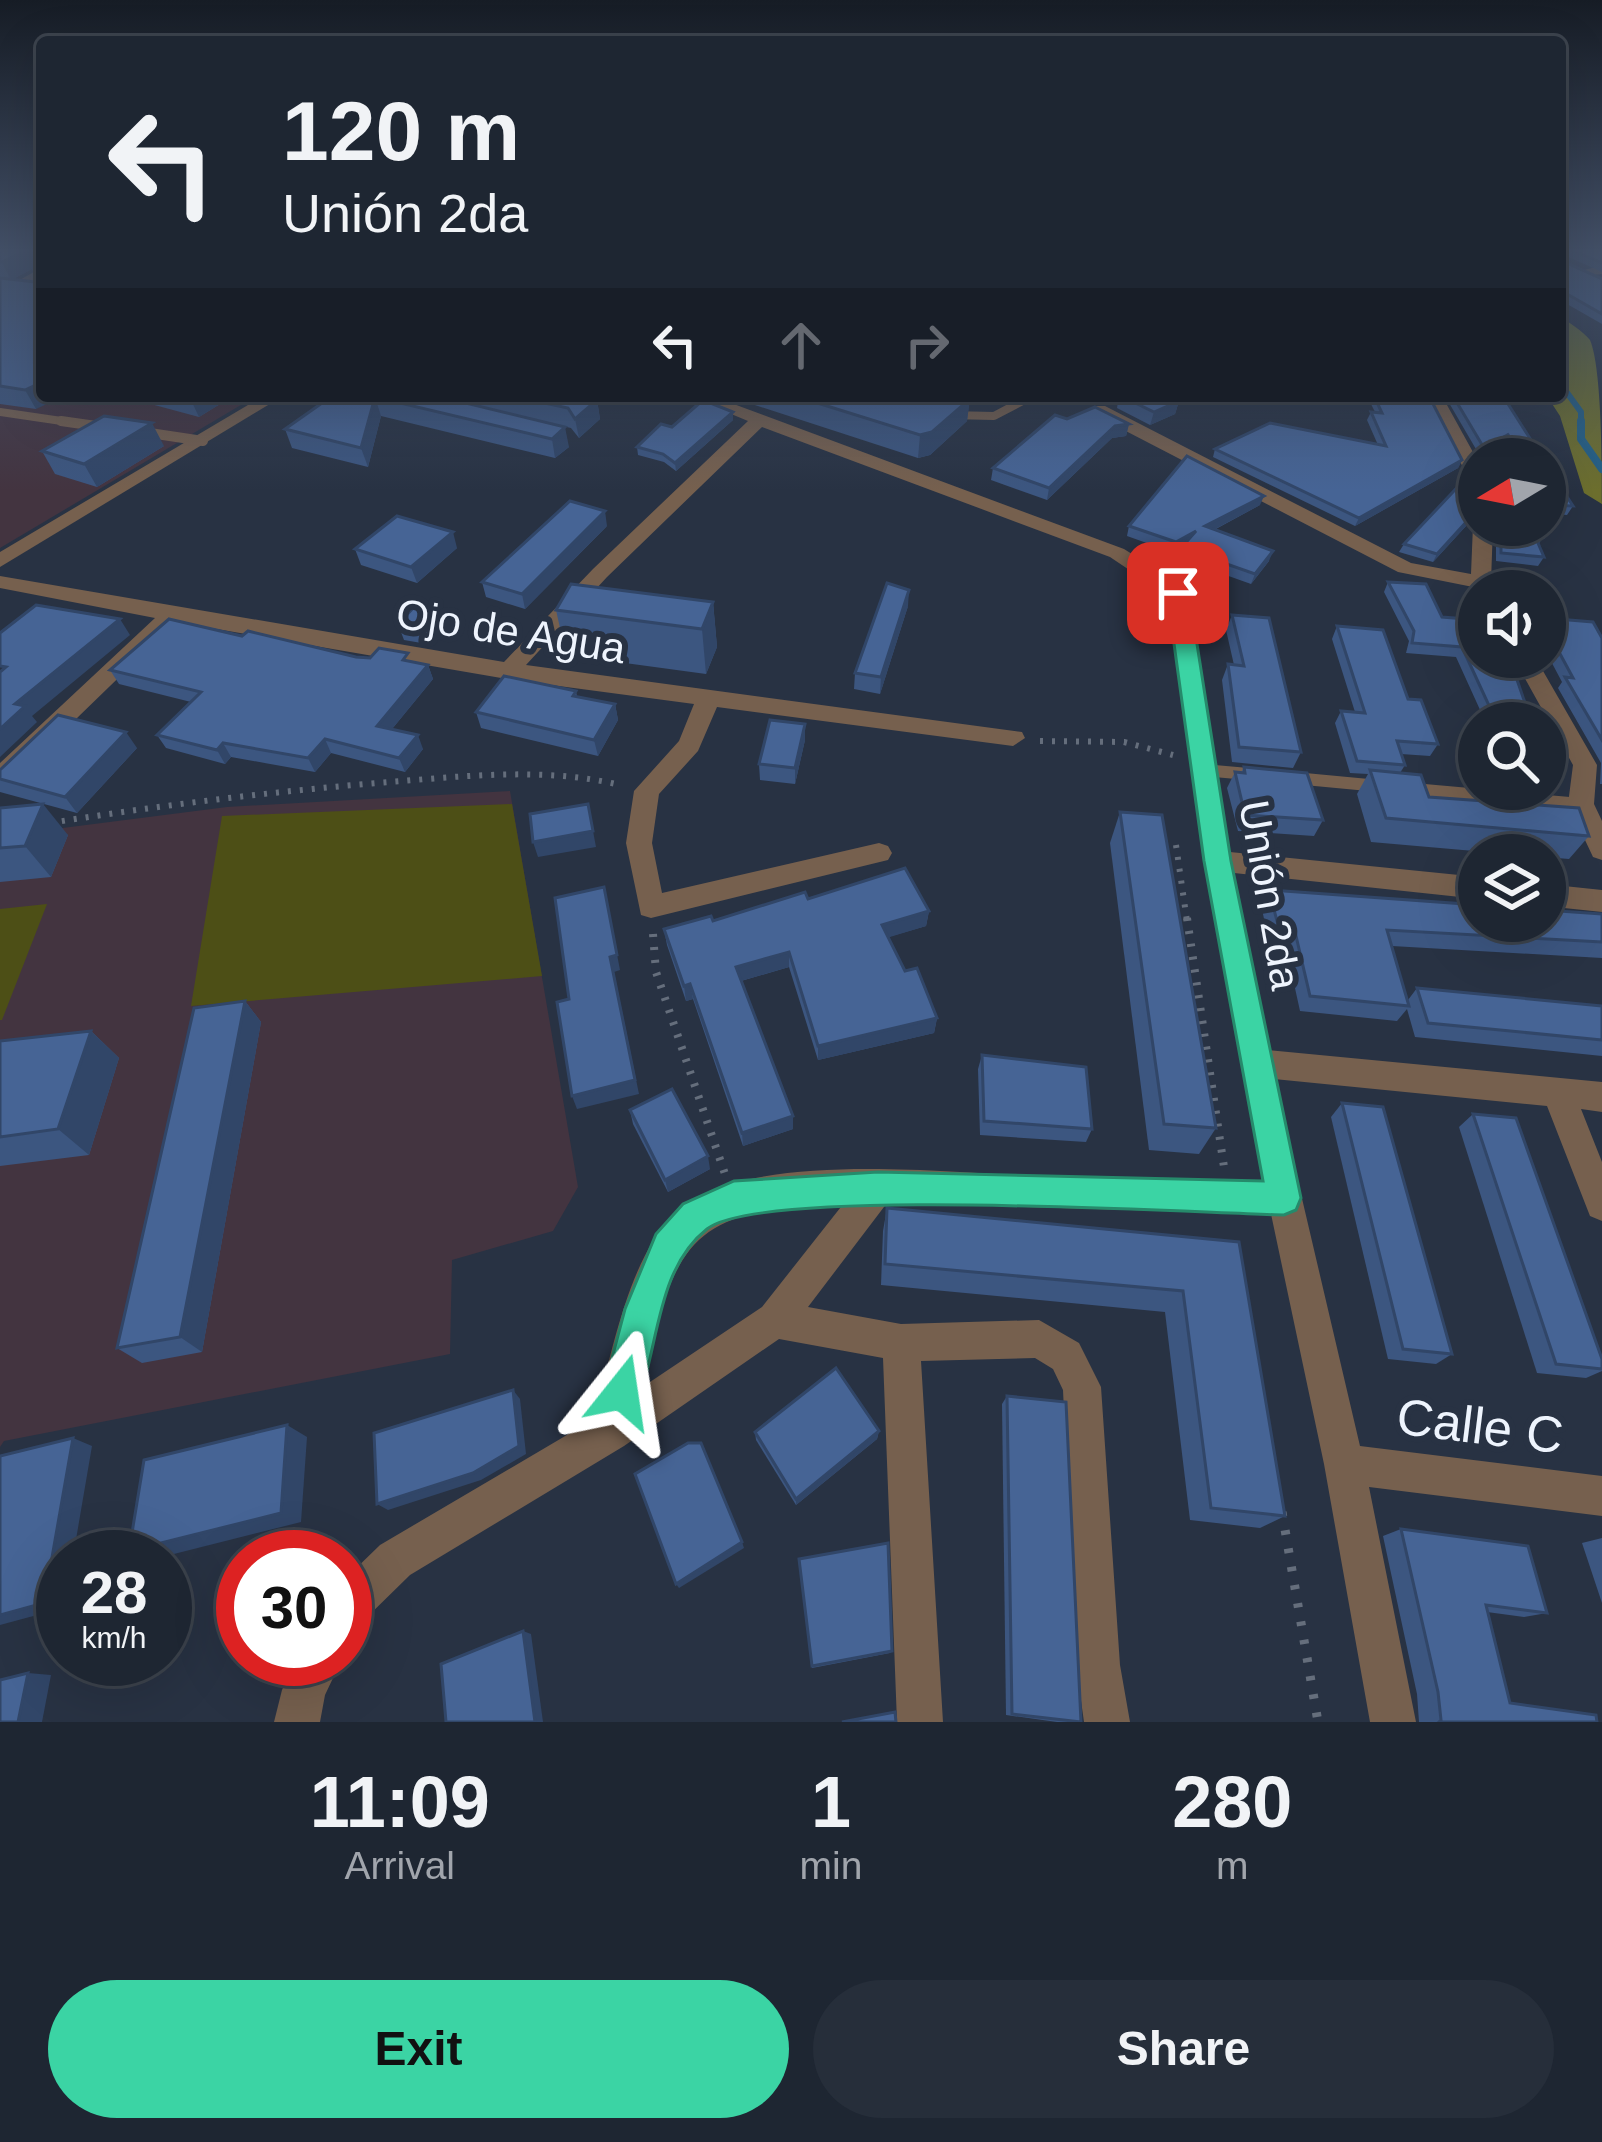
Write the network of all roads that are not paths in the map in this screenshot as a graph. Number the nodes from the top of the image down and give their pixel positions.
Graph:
1 (265, 402) edge
2 (711, 402) edge
3 (1021, 402) edge
4 (1437, 402) edge
5 (1098, 409) edge
6 (934, 411) edge
7 (0, 412) edge
8 (758, 421) junction
9 (113, 428) edge
10 (135, 431) edge
11 (203, 441) junction
12 (1458, 441) edge
13 (0, 561) edge
14 (1458, 580) edge
15 (0, 582) edge
16 (170, 616) junction
17 (507, 672) junction
18 (1535, 678) edge
19 (708, 700) junction
20 (1012, 738) road end
21 (1203, 770) junction
22 (0, 778) edge
23 (1582, 804) junction
24 (1602, 850) edge
25 (879, 853) dead end
26 (1218, 861) junction
27 (1458, 886) edge
28 (1566, 897) edge
29 (1602, 901) edge
30 (1255, 1063) junction
31 (1558, 1093) junction
32 (1602, 1097) edge
33 (878, 1188) junction
34 (1284, 1198) junction
35 (1602, 1204) edge
36 (775, 1320) junction
37 (901, 1342) junction
38 (610, 1432) junction
39 (1344, 1464) junction
40 (1602, 1496) edge
41 (372, 1582) edge
42 (306, 1686) edge
43 (298, 1722) edge
44 (920, 1722) edge
45 (1107, 1722) edge
46 (1393, 1722) edge

1 - 11 street
2 - 8 street, Unión 2da
3 - 6 lane
4 - 12 street
5 - 14 street
7 - 9 lane
8 - 17 street
8 - 21 street, Unión 2da
10 - 11 lane
11 - 13 street
15 - 16 street, Ojo de Agua
16 - 17 street, Ojo de Agua
16 - 22 street
17 - 19 street, Ojo de Agua
18 - 23 street
19 - 20 street, Ojo de Agua
19 - 25 street
21 - 23 lane
21 - 26 street, Unión 2da
23 - 24 street
26 - 27 street
26 - 30 street, Unión 2da
28 - 29 street
30 - 31 street
30 - 34 street, Unión 2da
31 - 32 street
31 - 35 street
33 - 34 street
33 - 36 street
33 - 38 street
34 - 39 street, Unión 2da
36 - 37 street
36 - 38 street
37 - 44 street
37 - 45 street
38 - 41 street
39 - 40 street, Calle C
39 - 46 street, Unión 2da
42 - 43 street

